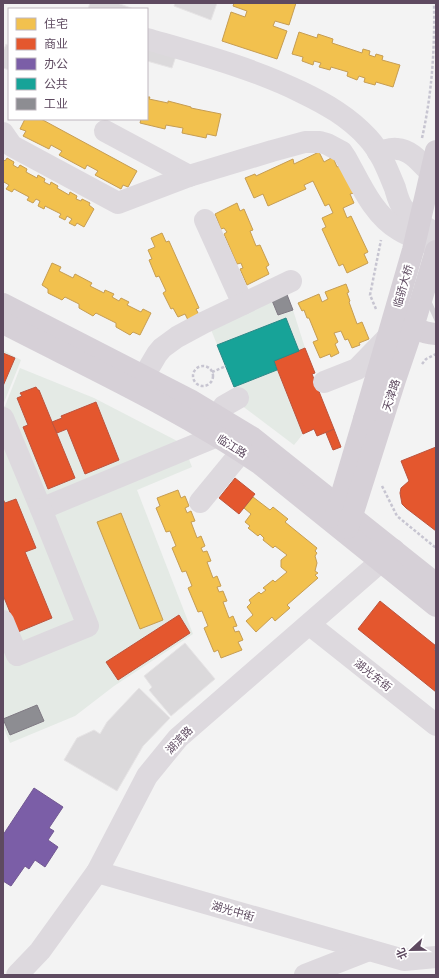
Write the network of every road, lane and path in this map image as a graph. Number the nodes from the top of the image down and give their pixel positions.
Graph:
1 (434, 3) edge
2 (148, 38) edge
3 (105, 130) dead end
4 (3, 133) edge
5 (429, 145) edge
6 (378, 152) junction
7 (188, 176) junction
8 (436, 178) edge
9 (205, 220) dead end
10 (436, 234) edge
11 (381, 243) dead end
12 (434, 257) edge
13 (290, 281) dead end
14 (370, 296) dead end
15 (436, 298) edge
16 (243, 304) junction
17 (403, 316) junction
18 (3, 319) edge
19 (436, 334) edge
20 (436, 342) edge
21 (436, 354) edge
22 (421, 365) dead end
23 (226, 366) dead end
24 (212, 372) junction
25 (144, 376) junction
26 (395, 380) junction
27 (324, 382) dead end
28 (238, 398) dead end
29 (3, 418) edge
30 (214, 427) junction
31 (242, 451) junction
32 (380, 482) dead end
33 (200, 502) dead end
34 (41, 509) junction
35 (342, 519) junction
36 (436, 548) edge
37 (388, 556) junction
38 (436, 584) edge
39 (436, 606) edge
40 (3, 621) edge
41 (310, 625) junction
42 (436, 725) edge
43 (97, 872) junction
44 (369, 950) junction
45 (436, 957) edge
46 (406, 968) edge
47 (17, 975) edge
48 (305, 975) edge

1 - 5 path, bridge
2 - 6 street
3 - 7 street
4 - 7 street
5 - 17 main road, 临骄大桥, bridge
6 - 8 street
6 - 10 street
7 - 12 street
9 - 16 street
11 - 14 path
12 - 15 main road
12 - 17 main road, 天津路
13 - 16 street
16 - 25 street
17 - 19 main road
17 - 26 main road, 天津路
17 - 27 street
17 - 35 main road, 临骄大桥, bridge
18 - 25 main road, 临江路
18 - 30 main road, 临江路
20 - 26 main road
21 - 22 path
23 - 24 path
24 - 24 path
25 - 30 main road, 临江路
26 - 35 main road, 天津路
28 - 30 street
29 - 34 street
30 - 31 main road, 临江路
30 - 34 street
30 - 35 main road, 临江路
31 - 33 street
31 - 35 main road, 临江路
32 - 36 path
34 - 40 street
35 - 37 main road, 临江路
37 - 38 main road, 临江路
37 - 39 main road, 临江路
37 - 41 street, 湖滨路
41 - 42 street, 湖光东街
41 - 43 street, 湖滨路
43 - 44 street, 湖光中街
43 - 47 street, 湖滨路
44 - 46 street, 湖光中街
44 - 48 street
45 - 46 street

